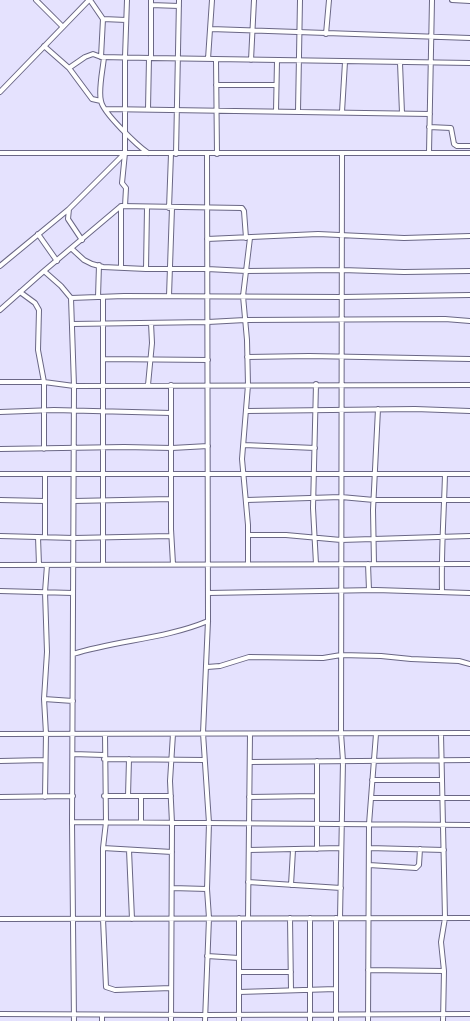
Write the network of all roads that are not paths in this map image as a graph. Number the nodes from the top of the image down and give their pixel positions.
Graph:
1 (36, 0) edge
2 (90, 0) edge
3 (127, 0) edge
4 (151, 0) edge
5 (179, 0) edge
6 (212, 0) edge
7 (254, 0) edge
8 (300, 0) edge
9 (329, 0) edge
10 (432, 0) edge
11 (452, 0) edge
12 (470, 1) edge
13 (151, 5) junction
14 (179, 6) junction
15 (103, 18) junction
16 (126, 20) junction
17 (62, 27) junction
18 (211, 29) junction
19 (253, 31) junction
20 (299, 33) junction
21 (326, 34) junction
22 (432, 37) junction
23 (470, 38) edge
24 (44, 46) junction
25 (103, 57) junction
26 (125, 57) junction
27 (150, 58) junction
28 (178, 59) junction
29 (208, 59) junction
30 (216, 60) junction
31 (251, 60) junction
32 (277, 61) junction
33 (299, 61) junction
34 (345, 62) junction
35 (400, 63) junction
36 (431, 63) junction
37 (470, 63) edge
38 (69, 68) junction
39 (216, 85) junction
40 (276, 85) junction
41 (0, 92) edge
42 (101, 101) junction
43 (105, 109) junction
44 (148, 109) junction
45 (216, 109) junction
46 (125, 110) junction
47 (176, 110) junction
48 (276, 110) junction
49 (298, 111) junction
50 (342, 112) junction
51 (402, 113) junction
52 (430, 114) junction
53 (429, 127) junction
54 (124, 132) junction
55 (470, 146) edge
56 (0, 153) edge
57 (125, 153) junction
58 (342, 153) junction
59 (429, 153) junction
60 (470, 153) edge
61 (148, 154) junction
62 (174, 154) junction
63 (207, 154) junction
64 (217, 154) junction
65 (123, 206) junction
66 (147, 208) junction
67 (171, 208) junction
68 (207, 208) junction
69 (69, 209) junction
70 (38, 234) junction
71 (342, 234) junction
72 (470, 236) edge
73 (248, 238) junction
74 (207, 239) junction
75 (82, 240) junction
76 (72, 249) junction
77 (57, 261) junction
78 (98, 265) junction
79 (0, 266) edge
80 (121, 268) junction
81 (170, 268) junction
82 (207, 268) junction
83 (146, 269) junction
84 (342, 270) junction
85 (44, 271) junction
86 (246, 271) junction
87 (470, 271) edge
88 (20, 292) junction
89 (470, 295) edge
90 (169, 296) junction
91 (208, 296) junction
92 (243, 296) junction
93 (98, 297) junction
94 (103, 297) junction
95 (342, 297) junction
96 (71, 298) junction
97 (0, 310) edge
98 (245, 320) junction
99 (342, 320) junction
100 (470, 321) edge
101 (208, 322) junction
102 (103, 323) junction
103 (150, 323) junction
104 (72, 324) junction
105 (247, 357) junction
106 (342, 357) junction
107 (104, 359) junction
108 (149, 359) junction
109 (470, 359) edge
110 (208, 360) junction
111 (0, 382) edge
112 (44, 382) junction
113 (316, 384) junction
114 (342, 384) junction
115 (148, 385) junction
116 (171, 385) junction
117 (208, 385) junction
118 (248, 385) junction
119 (470, 385) edge
120 (74, 386) junction
121 (104, 386) junction
122 (378, 409) junction
123 (44, 410) junction
124 (246, 410) junction
125 (316, 410) junction
126 (341, 410) junction
127 (74, 411) junction
128 (470, 411) edge
129 (0, 412) edge
130 (103, 412) junction
131 (171, 413) junction
132 (244, 445) junction
133 (208, 446) junction
134 (103, 447) junction
135 (74, 448) junction
136 (172, 448) junction
137 (315, 448) junction
138 (0, 449) edge
139 (44, 449) junction
140 (172, 473) junction
141 (208, 473) junction
142 (244, 473) junction
143 (314, 473) junction
144 (341, 473) junction
145 (376, 473) junction
146 (0, 474) edge
147 (45, 474) junction
148 (74, 474) junction
149 (103, 474) junction
150 (445, 474) junction
151 (470, 474) edge
152 (341, 497) junction
153 (171, 499) junction
154 (314, 499) junction
155 (0, 500) edge
156 (104, 500) junction
157 (247, 500) junction
158 (374, 500) junction
159 (444, 500) junction
160 (470, 500) edge
161 (45, 501) junction
162 (74, 501) junction
163 (248, 535) junction
164 (0, 536) edge
165 (171, 536) junction
166 (470, 536) edge
167 (38, 537) junction
168 (45, 537) junction
169 (103, 537) junction
170 (443, 537) junction
171 (74, 538) junction
172 (315, 538) junction
173 (374, 539) junction
174 (341, 540) junction
175 (103, 564) junction
176 (172, 564) junction
177 (208, 564) junction
178 (248, 564) junction
179 (316, 564) junction
180 (341, 564) junction
181 (368, 564) junction
182 (374, 564) junction
183 (441, 564) junction
184 (470, 564) edge
185 (0, 565) edge
186 (39, 565) junction
187 (47, 565) junction
188 (74, 565) junction
189 (369, 590) junction
190 (0, 591) edge
191 (341, 591) junction
192 (442, 591) junction
193 (45, 592) junction
194 (470, 592) edge
195 (73, 593) junction
196 (208, 593) junction
197 (208, 621) junction
198 (73, 654) junction
199 (341, 655) junction
200 (470, 664) edge
201 (207, 667) junction
202 (44, 699) junction
203 (73, 701) junction
204 (203, 733) junction
205 (341, 733) junction
206 (470, 733) edge
207 (0, 734) edge
208 (46, 734) junction
209 (73, 734) junction
210 (105, 734) junction
211 (173, 734) junction
212 (250, 734) junction
213 (376, 734) junction
214 (441, 734) junction
215 (73, 754) junction
216 (104, 757) junction
217 (129, 759) junction
218 (45, 760) junction
219 (204, 760) junction
220 (470, 760) edge
221 (0, 761) edge
222 (172, 761) junction
223 (343, 761) junction
224 (373, 761) junction
225 (250, 762) junction
226 (317, 762) junction
227 (442, 762) junction
228 (372, 780) junction
229 (442, 780) junction
230 (73, 796) junction
231 (104, 796) junction
232 (128, 796) junction
233 (141, 796) junction
234 (171, 796) junction
235 (317, 796) junction
236 (0, 797) edge
237 (45, 797) junction
238 (249, 797) junction
239 (371, 798) junction
240 (470, 798) edge
241 (443, 799) junction
242 (72, 822) junction
243 (106, 822) junction
244 (141, 822) junction
245 (172, 823) junction
246 (208, 823) junction
247 (249, 823) junction
248 (318, 824) junction
249 (341, 824) junction
250 (369, 824) junction
251 (444, 825) junction
252 (470, 825) edge
253 (103, 848) junction
254 (341, 848) junction
255 (369, 848) junction
256 (317, 849) junction
257 (420, 849) junction
258 (129, 850) junction
259 (249, 850) junction
260 (293, 850) junction
261 (444, 850) junction
262 (172, 852) junction
263 (369, 865) junction
264 (248, 882) junction
265 (291, 885) junction
266 (172, 888) junction
267 (341, 888) junction
268 (207, 889) junction
269 (132, 918) junction
270 (171, 918) junction
271 (209, 918) junction
272 (239, 918) junction
273 (248, 918) junction
274 (290, 918) junction
275 (310, 918) junction
276 (338, 918) junction
277 (368, 918) junction
278 (445, 918) junction
279 (470, 918) edge
280 (0, 919) edge
281 (73, 919) junction
282 (103, 919) junction
283 (207, 956) junction
284 (239, 958) junction
285 (368, 970) junction
286 (444, 971) junction
287 (239, 972) junction
288 (291, 972) junction
289 (171, 988) junction
290 (336, 989) junction
291 (291, 990) junction
292 (309, 990) junction
293 (239, 992) junction
294 (0, 1014) edge
295 (74, 1014) junction
296 (102, 1014) junction
297 (336, 1014) junction
298 (368, 1014) junction
299 (443, 1014) junction
300 (470, 1014) edge
301 (171, 1015) junction
302 (239, 1015) junction
303 (310, 1015) junction
304 (205, 1016) junction
305 (74, 1021) edge
306 (102, 1021) edge
307 (171, 1021) edge
308 (206, 1021) edge
309 (239, 1021) edge
310 (310, 1021) edge
311 (336, 1021) edge
312 (368, 1021) edge
313 (443, 1021) edge

1 - 17 street
2 - 15 street
2 - 17 street
3 - 16 street
4 - 13 street
5 - 14 street
6 - 18 street
7 - 19 street
8 - 20 street
9 - 21 street
10 - 22 street
11 - 12 street
13 - 14 street
13 - 27 street
14 - 28 street
15 - 16 street
15 - 25 street
16 - 26 street
17 - 24 street
18 - 19 street
18 - 29 street
19 - 20 street
19 - 31 street
20 - 21 street
20 - 33 street
21 - 22 street
22 - 23 street
22 - 36 street
24 - 38 street
24 - 41 street
25 - 26 street
25 - 38 street
25 - 42 street
26 - 27 street
26 - 46 street
27 - 28 street
27 - 44 street
28 - 29 street
28 - 47 street
29 - 30 street
30 - 31 street
30 - 39 street
31 - 32 street
32 - 33 street
32 - 40 street
33 - 34 street
33 - 49 street
34 - 35 street
34 - 50 street
35 - 36 street
35 - 51 street
36 - 37 street
36 - 52 street
38 - 42 street
39 - 40 street
39 - 45 street
40 - 48 street
42 - 43 street
43 - 46 street
43 - 54 street
44 - 46 street
44 - 47 street
45 - 47 street
45 - 48 street
45 - 64 street
46 - 54 street
47 - 62 street
48 - 49 street
49 - 50 street
50 - 51 street
51 - 52 street
52 - 53 street
53 - 55 street
53 - 59 street
54 - 57 street
54 - 61 street
56 - 57 street
57 - 61 street
57 - 65 street
57 - 69 street
58 - 59 street
58 - 64 street
58 - 71 street
59 - 60 street
61 - 62 street
62 - 63 street
62 - 67 street
63 - 64 street
63 - 68 street
65 - 66 street
65 - 75 street
65 - 80 street
66 - 67 street
66 - 83 street
67 - 68 street
67 - 81 street
68 - 73 street
68 - 74 street
69 - 70 street
69 - 75 street
70 - 77 street
70 - 79 street
71 - 72 street
71 - 73 street
71 - 84 street
73 - 74 street
73 - 86 street
74 - 82 street
75 - 76 street
76 - 77 street
76 - 78 street
77 - 85 street
78 - 80 street
78 - 93 street
80 - 83 street
81 - 82 street
81 - 83 street
81 - 90 street
82 - 86 street
82 - 91 street
84 - 86 street
84 - 87 street
84 - 95 street
85 - 88 street
85 - 96 street
86 - 92 street
88 - 97 street
88 - 112 street
89 - 95 street
90 - 91 street
90 - 94 street
91 - 92 street
91 - 101 street
92 - 95 street
92 - 98 street
93 - 94 street
93 - 96 street
94 - 102 street
95 - 99 street
96 - 104 street
98 - 99 street
98 - 101 street
98 - 105 street
99 - 100 street
99 - 106 street
101 - 103 street
101 - 110 street
102 - 103 street
102 - 104 street
102 - 107 street
103 - 108 street
104 - 120 street
105 - 106 street
105 - 118 street
106 - 109 street
106 - 114 street
107 - 108 street
107 - 121 street
108 - 110 street
108 - 115 street
110 - 117 street
111 - 112 street
112 - 120 street
112 - 123 street
113 - 114 street
113 - 118 street
113 - 125 street
114 - 119 street
114 - 126 street
115 - 116 street
115 - 121 street
116 - 117 street
116 - 131 street
117 - 118 street
117 - 133 street
118 - 124 street
120 - 121 street
120 - 127 street
121 - 130 street
122 - 126 street
122 - 128 street
122 - 145 street
123 - 127 street
123 - 129 street
123 - 139 street
124 - 125 street
124 - 132 street
125 - 126 street
125 - 137 street
126 - 144 street
127 - 130 street
127 - 135 street
130 - 131 street
130 - 134 street
131 - 136 street
132 - 137 street
132 - 142 street
133 - 136 street
133 - 141 street
134 - 135 street
134 - 136 street
134 - 149 street
135 - 139 street
135 - 148 street
136 - 140 street
137 - 143 street
138 - 139 street
140 - 141 street
140 - 149 street
140 - 153 street
141 - 142 street
141 - 177 street
142 - 143 street
142 - 157 street
143 - 144 street
143 - 154 street
144 - 145 street
144 - 152 street
145 - 150 street
145 - 158 street
146 - 147 street
147 - 148 street
147 - 161 street
148 - 149 street
148 - 162 street
149 - 156 street
150 - 151 street
150 - 159 street
152 - 154 street
152 - 158 street
152 - 174 street
153 - 156 street
153 - 165 street
154 - 157 street
154 - 172 street
155 - 161 street
156 - 162 street
156 - 169 street
157 - 163 street
158 - 159 street
158 - 173 street
159 - 160 street
159 - 170 street
161 - 168 street
162 - 171 street
163 - 172 street
163 - 178 street
164 - 167 street
165 - 169 street
165 - 176 street
166 - 170 street
167 - 168 street
167 - 186 street
168 - 171 street
169 - 171 street
169 - 175 street
170 - 173 street
170 - 183 street
171 - 188 street
172 - 174 street
172 - 179 street
173 - 174 street
173 - 182 street
174 - 180 street
175 - 176 street
175 - 188 street
176 - 177 street
177 - 178 street
177 - 196 street
178 - 179 street
179 - 180 street
180 - 181 street
180 - 191 street
181 - 182 street
181 - 189 street
182 - 183 street
183 - 184 street
183 - 192 street
185 - 186 street
186 - 187 street
187 - 188 street
187 - 193 street
188 - 195 street
189 - 191 street
189 - 192 street
190 - 193 street
191 - 196 street
191 - 199 street
192 - 194 street
193 - 195 street
193 - 202 street
195 - 198 street
196 - 197 street
197 - 198 street
197 - 201 street
198 - 203 street
199 - 200 street
199 - 201 street
199 - 205 street
201 - 204 street
202 - 203 street
202 - 208 street
203 - 209 street
204 - 211 street
204 - 212 street
204 - 219 street
205 - 212 street
205 - 213 street
205 - 223 street
206 - 214 street
207 - 208 street
208 - 209 street
208 - 218 street
209 - 210 street
209 - 215 street
210 - 211 street
210 - 216 street
211 - 222 street
212 - 225 street
213 - 214 street
213 - 224 street
214 - 227 street
215 - 216 street
215 - 230 street
216 - 217 street
216 - 231 street
217 - 222 street
217 - 232 street
218 - 221 street
218 - 237 street
219 - 222 street
219 - 246 street
220 - 227 street
222 - 234 street
223 - 224 street
223 - 226 street
223 - 249 street
224 - 227 street
224 - 228 street
225 - 226 street
225 - 238 street
226 - 235 street
227 - 229 street
228 - 229 street
228 - 239 street
229 - 241 street
230 - 237 street
230 - 242 street
231 - 232 street
231 - 243 street
232 - 233 street
233 - 234 street
233 - 244 street
234 - 245 street
235 - 238 street
235 - 248 street
236 - 237 street
238 - 247 street
239 - 241 street
239 - 250 street
240 - 241 street
241 - 251 street
242 - 243 street
242 - 281 street
243 - 244 street
243 - 253 street
244 - 245 street
245 - 246 street
245 - 262 street
246 - 247 street
246 - 268 street
247 - 248 street
247 - 259 street
248 - 249 street
248 - 256 street
249 - 250 street
249 - 254 street
250 - 251 street
250 - 255 street
251 - 252 street
251 - 261 street
253 - 258 street
253 - 282 street
254 - 256 street
254 - 267 street
255 - 257 street
255 - 263 street
256 - 260 street
257 - 261 street
257 - 263 street
258 - 262 street
258 - 269 street
259 - 260 street
259 - 264 street
260 - 265 street
261 - 278 street
262 - 266 street
263 - 277 street
264 - 265 street
264 - 273 street
265 - 267 street
266 - 268 street
266 - 270 street
267 - 276 street
268 - 271 street
269 - 270 street
269 - 282 street
270 - 271 street
270 - 289 street
271 - 272 street
271 - 283 street
272 - 273 street
272 - 284 street
273 - 274 street
274 - 275 street
274 - 288 street
275 - 276 street
275 - 292 street
276 - 277 street
276 - 290 street
277 - 278 street
277 - 285 street
278 - 279 street
278 - 286 street
280 - 281 street
281 - 282 street
281 - 295 street
282 - 289 street
283 - 284 street
283 - 304 street
284 - 287 street
285 - 286 street
285 - 298 street
286 - 299 street
287 - 288 street
287 - 293 street
288 - 291 street
289 - 301 street
290 - 292 street
290 - 297 street
291 - 292 street
291 - 293 street
292 - 303 street
293 - 302 street
294 - 295 street
295 - 296 street
295 - 305 street
296 - 301 street
296 - 306 street
297 - 298 street
297 - 303 street
297 - 311 street
298 - 299 street
298 - 312 street
299 - 300 street
299 - 313 street
301 - 304 street
301 - 307 street
302 - 303 street
302 - 304 street
302 - 309 street
303 - 310 street
304 - 308 street

